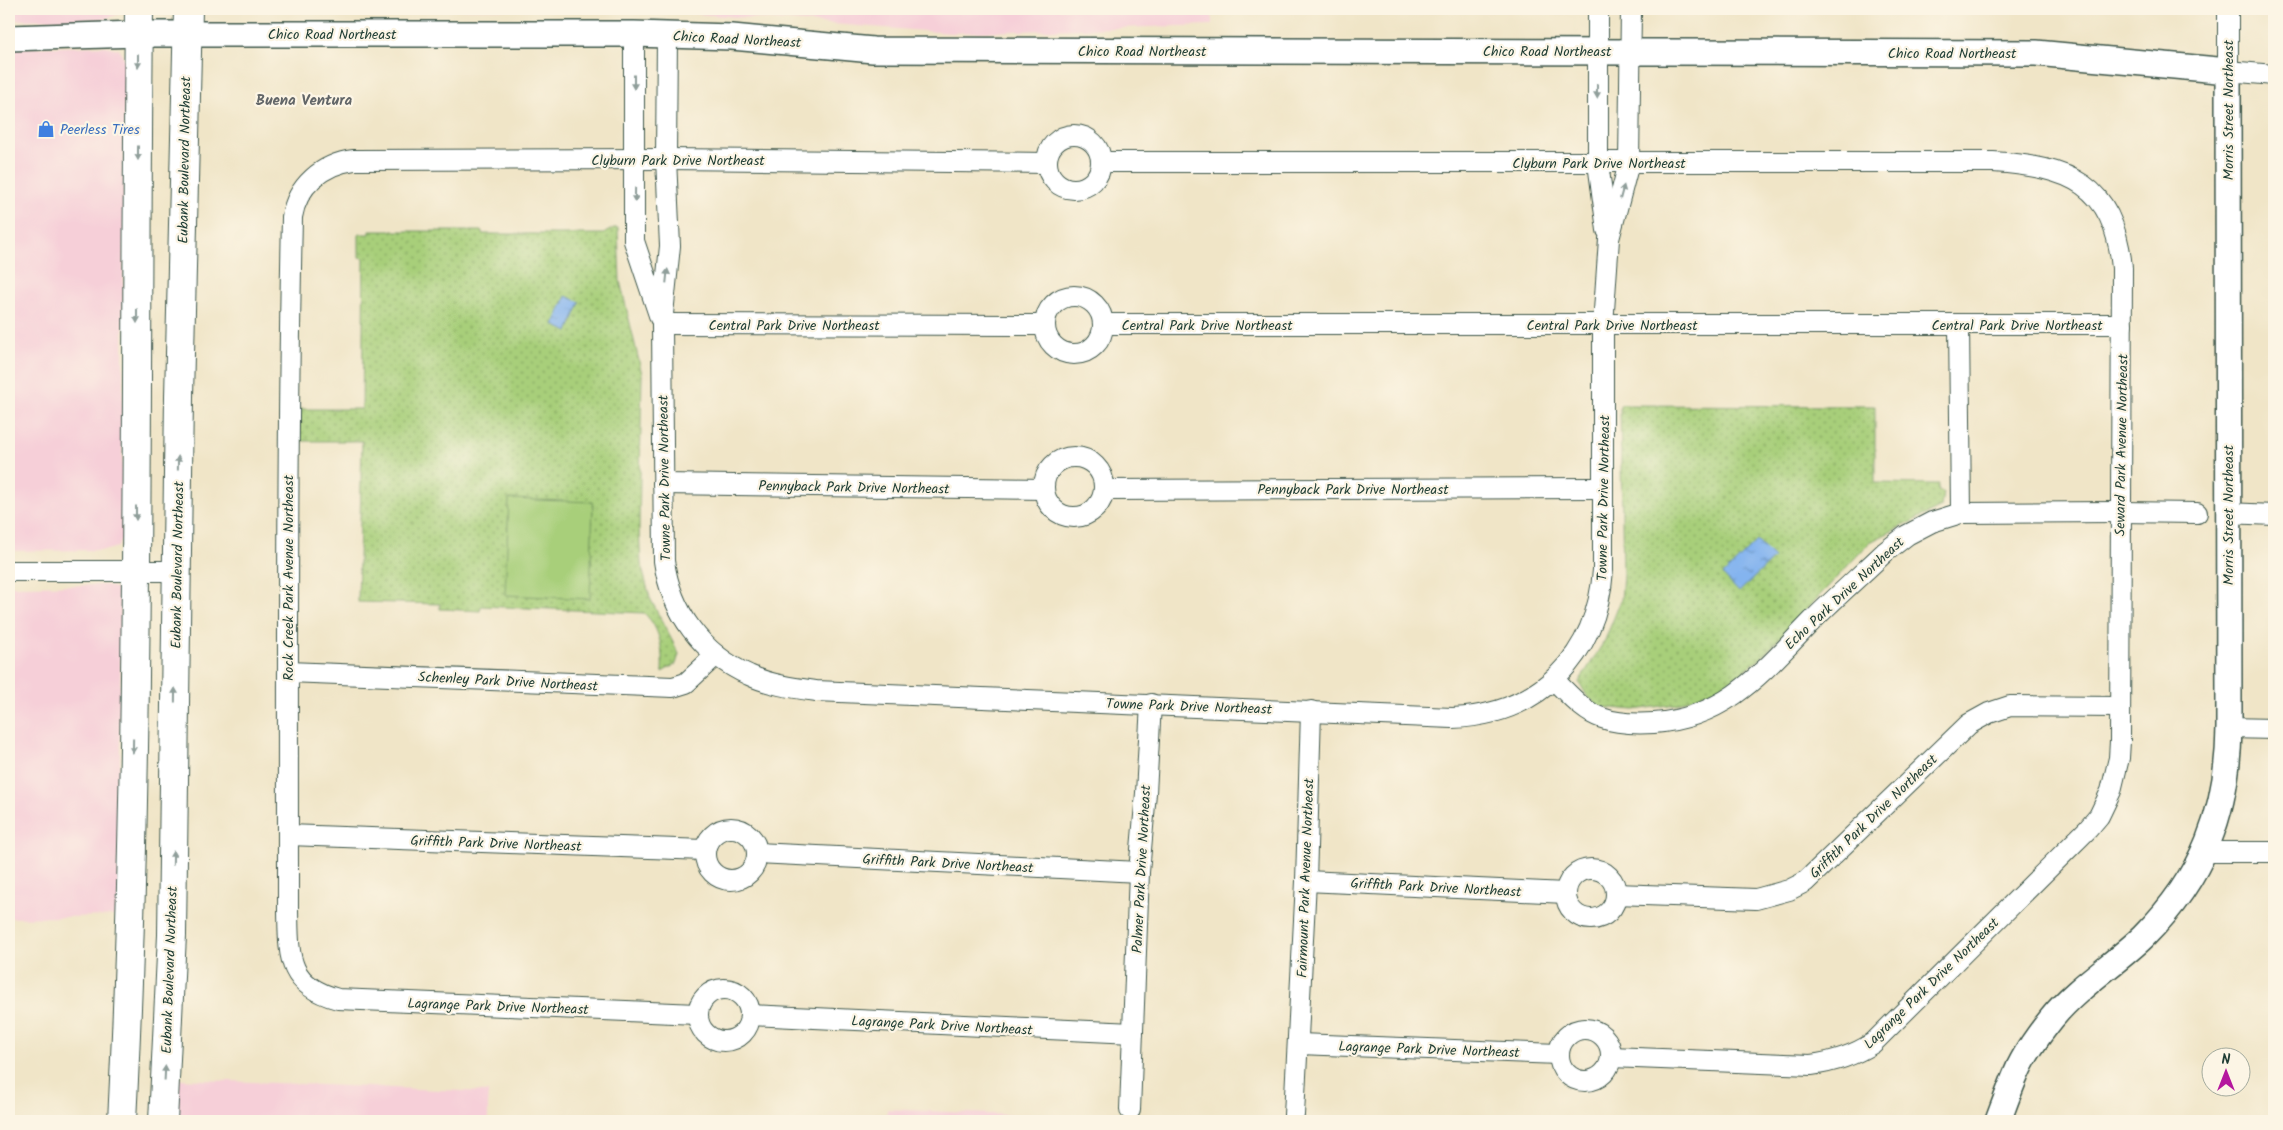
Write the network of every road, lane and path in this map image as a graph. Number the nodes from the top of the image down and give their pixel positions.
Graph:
1 (1598, 9) edge
2 (1631, 9) edge
3 (2228, 9) edge
4 (139, 22) edge
5 (188, 22) edge
6 (634, 34) junction
7 (667, 35) junction
8 (9, 38) edge
9 (1631, 51) junction
10 (1597, 52) junction
11 (2228, 70) junction
12 (2274, 75) edge
13 (635, 159) junction
14 (666, 159) junction
15 (1101, 162) junction
16 (1047, 163) junction
17 (1598, 163) junction
18 (1629, 163) junction
19 (314, 178) joint
20 (2090, 190) joint
21 (1609, 239) junction
22 (662, 324) junction
23 (1103, 324) junction
24 (1959, 324) junction
25 (2122, 324) junction
26 (1046, 325) junction
27 (1603, 325) junction
28 (663, 484) junction
29 (1602, 488) junction
30 (1044, 490) junction
31 (1104, 490) junction
32 (2120, 512) junction
33 (1961, 513) junction
34 (2197, 513) dead end
35 (2227, 513) junction
36 (2274, 515) edge
37 (136, 570) junction
38 (9, 571) edge
39 (177, 571) junction
40 (716, 655) junction
41 (288, 672) junction
42 (1554, 680) junction
43 (1150, 704) junction
44 (2119, 707) junction
45 (1311, 711) junction
46 (2229, 728) junction
47 (2274, 729) edge
48 (288, 835) junction
49 (705, 850) junction
50 (2205, 852) junction
51 (2274, 852) edge
52 (757, 853) junction
53 (1139, 872) junction
54 (1306, 881) junction
55 (1566, 893) junction
56 (1616, 894) junction
57 (303, 981) joint
58 (697, 1014) junction
59 (750, 1015) junction
60 (1133, 1033) junction
61 (1299, 1044) junction
62 (1559, 1054) junction
63 (1611, 1057) junction
64 (1130, 1110) dead end
65 (1294, 1115) dead end
66 (122, 1121) edge
67 (163, 1121) edge
68 (1998, 1121) edge

1 - 10 street, Towne Park Drive Northeast
2 - 9 street, Towne Park Drive Northeast
3 - 11 street, Morris Street Northeast
4 - 5 street, Chico Road Northeast
4 - 8 street, Chico Road Northeast
4 -> 37 main road
5 - 6 street, Chico Road Northeast
39 -> 5 main road, Eubank Boulevard Northeast
6 - 7 street, Chico Road Northeast
6 -> 13 street, Towne Park Drive Northeast
7 - 10 street, Chico Road Northeast
7 - 14 street, Towne Park Drive Northeast
9 - 10 street, Chico Road Northeast
9 - 11 street, Chico Road Northeast
9 - 18 street, Towne Park Drive Northeast
10 -> 17 street, Towne Park Drive Northeast
11 - 12 street, Chico Road Northeast
11 - 35 street, Morris Street Northeast
13 - 14 street, Clyburn Park Drive Northeast
13 - 19 street, Clyburn Park Drive Northeast
13 -> 22 street, Towne Park Drive Northeast
14 - 16 street, Clyburn Park Drive Northeast
22 -> 14 street, Towne Park Drive Northeast
15 - 16 street
15 - 16 street
15 - 17 street, Clyburn Park Drive Northeast
17 - 18 street, Clyburn Park Drive Northeast
17 - 21 street, Towne Park Drive Northeast
18 - 20 street, Clyburn Park Drive Northeast
21 -> 18 street, Towne Park Drive Northeast
19 - 41 street, Rock Creek Park Avenue Northeast
20 - 25 street, Seward Park Avenue Northeast
21 - 27 street, Towne Park Drive Northeast
22 - 26 street, Central Park Drive Northeast
22 - 28 street, Towne Park Drive Northeast
23 - 26 street, Central Park Drive Northeast
23 - 26 street, Central Park Drive Northeast
23 - 27 street, Central Park Drive Northeast
24 - 25 street, Central Park Drive Northeast
24 - 27 street, Central Park Drive Northeast
24 - 33 street
25 - 32 street, Seward Park Avenue Northeast
27 - 29 street, Towne Park Drive Northeast
28 - 30 street, Pennyback Park Drive Northeast
28 - 40 street, Towne Park Drive Northeast
29 - 31 street, Pennyback Park Drive Northeast
29 - 42 street, Towne Park Drive Northeast
30 - 31 street
30 - 31 street
32 - 33 street, Echo Park Drive Northeast
32 - 34 street, Echo Park Drive Northeast
32 - 44 street, Seward Park Avenue Northeast
33 - 42 street, Echo Park Drive Northeast
35 - 36 street
35 - 46 street, Morris Street Northeast
37 - 38 street
37 - 39 street
37 -> 66 main road
67 -> 39 main road, Eubank Boulevard Northeast
40 - 41 street, Schenley Park Drive Northeast
40 - 43 street, Towne Park Drive Northeast
41 - 48 street, Rock Creek Park Avenue Northeast
42 - 45 street, Towne Park Drive Northeast
43 - 45 street, Towne Park Drive Northeast
43 - 53 street, Palmer Park Drive Northeast
44 - 56 street, Griffith Park Drive Northeast
44 - 63 street, Lagrange Park Drive Northeast
45 - 54 street, Fairmount Park Avenue Northeast
46 - 47 street
46 - 50 street, Morris Street Northeast
48 - 49 street, Griffith Park Drive Northeast
48 - 57 street, Rock Creek Park Avenue Northeast
49 - 52 street
49 - 52 street
50 - 51 street
50 - 68 street, Morris Street Northeast
52 - 53 street, Griffith Park Drive Northeast
53 - 60 street, Palmer Park Drive Northeast
54 - 55 street, Griffith Park Drive Northeast
54 - 61 street, Fairmount Park Avenue Northeast
55 - 56 street
55 - 56 street
57 - 58 street, Lagrange Park Drive Northeast
58 - 59 street
58 - 59 street
59 - 60 street, Lagrange Park Drive Northeast
60 - 64 street, Palmer Park Drive Northeast
61 - 62 street, Lagrange Park Drive Northeast
61 - 65 street, Fairmount Park Avenue Northeast
62 - 63 street
62 - 63 street

